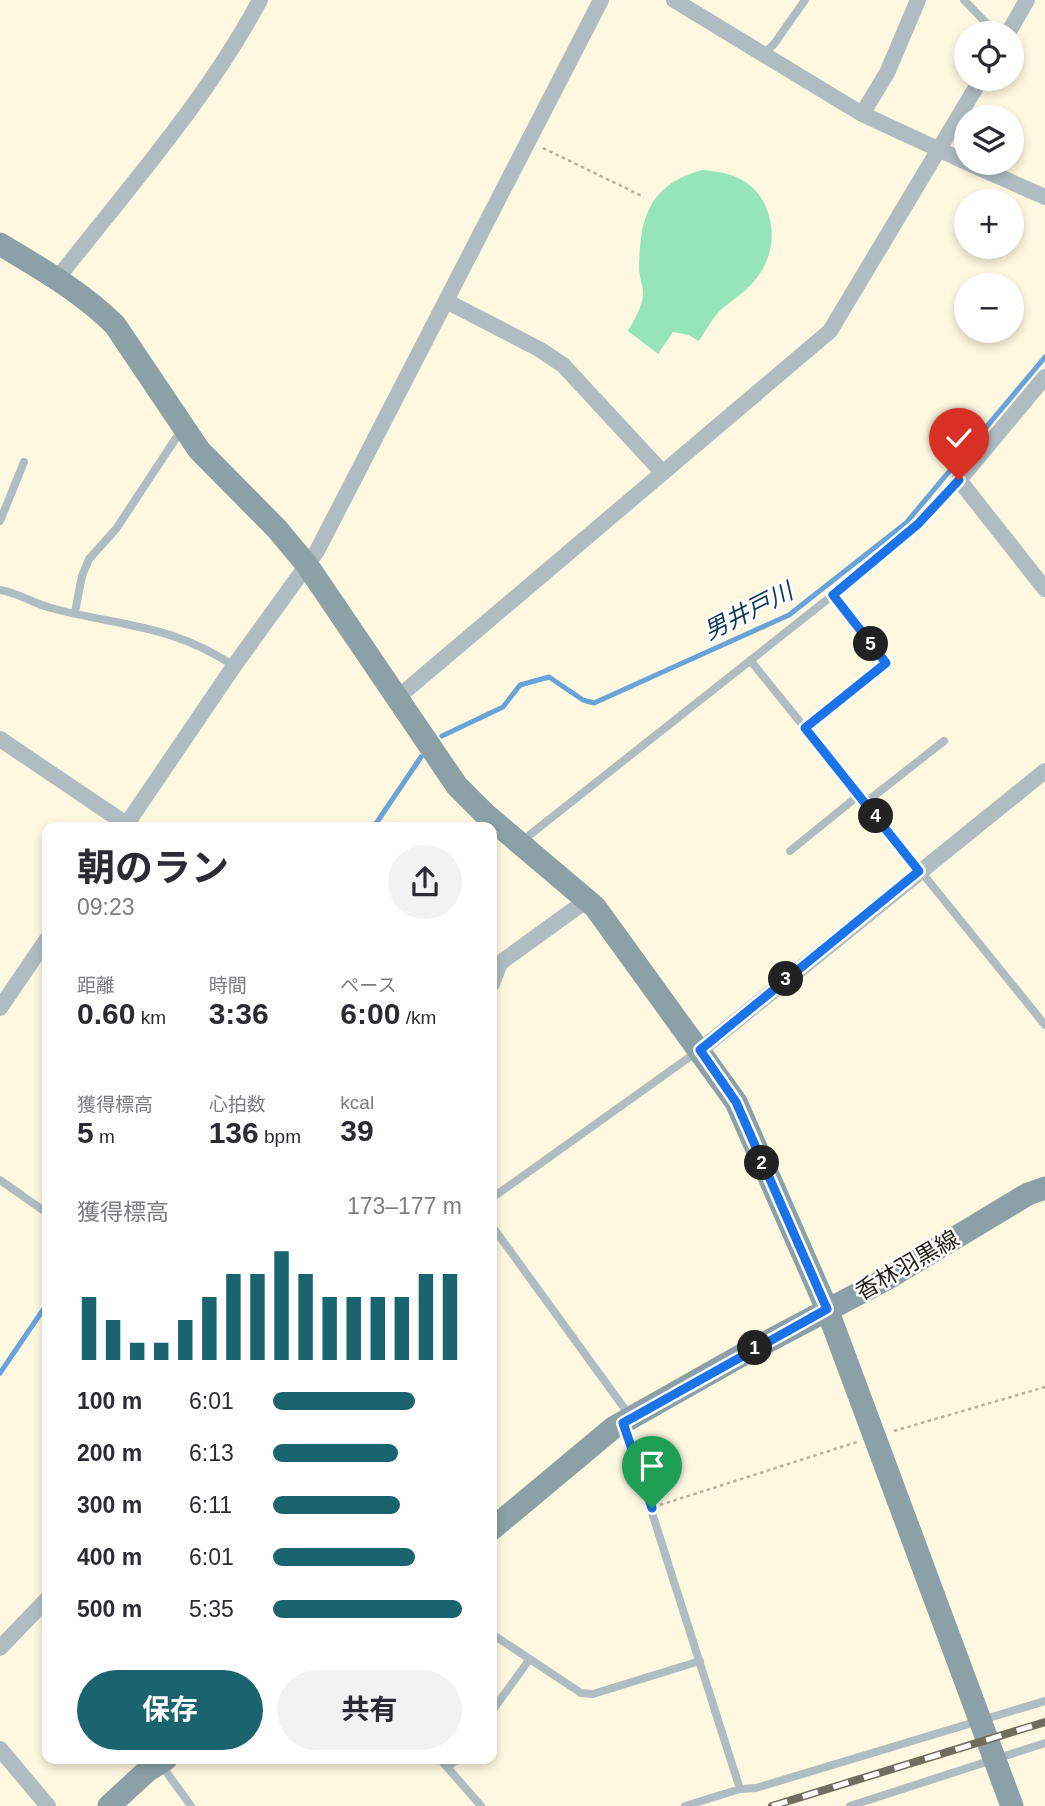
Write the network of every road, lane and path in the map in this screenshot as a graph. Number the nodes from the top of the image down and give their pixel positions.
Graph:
1 (260, 0) edge
2 (601, 0) edge
3 (674, 0) edge
4 (805, 0) edge
5 (918, 0) edge
6 (964, 0) edge
7 (1027, 0) edge
8 (984, 21) edge
9 (1015, 21) edge
10 (763, 55) junction
11 (974, 91) edge
12 (862, 114) junction
13 (528, 141) junction
14 (938, 149) junction
15 (954, 156) edge
16 (996, 175) edge
17 (644, 197) dead end
18 (1045, 197) edge
19 (0, 244) edge
20 (57, 279) junction
21 (446, 301) junction
22 (1045, 377) edge
23 (184, 427) junction
24 (24, 462) dead end
25 (663, 473) junction
26 (959, 480) junction
27 (0, 521) edge
28 (307, 565) junction
29 (1045, 589) edge
30 (0, 590) edge
31 (833, 595) junction
32 (75, 612) junction
33 (750, 660) junction
34 (234, 666) junction
35 (397, 698) junction
36 (805, 728) junction
37 (0, 739) edge
38 (944, 741) dead end
39 (1045, 771) edge
40 (859, 795) junction
41 (865, 803) junction
42 (119, 822) edge
43 (128, 822) edge
44 (495, 822) edge
45 (497, 823) edge
46 (519, 843) junction
47 (790, 851) dead end
48 (919, 871) junction
49 (587, 900) junction
50 (42, 945) edge
51 (497, 971) edge
52 (5, 989) edge
53 (0, 1008) edge
54 (1045, 1025) edge
55 (700, 1050) junction
56 (0, 1180) edge
57 (1045, 1188) edge
58 (497, 1194) edge
59 (42, 1209) edge
60 (497, 1233) edge
61 (827, 1309) junction
62 (1045, 1387) edge
63 (627, 1420) junction
64 (874, 1437) junction
65 (652, 1508) junction
66 (497, 1525) edge
67 (42, 1604) edge
68 (497, 1638) edge
69 (0, 1648) edge
70 (529, 1660) junction
71 (700, 1661) junction
72 (1045, 1701) edge
73 (497, 1704) edge
74 (979, 1721) junction
75 (1045, 1743) edge
76 (0, 1749) edge
77 (994, 1759) junction
78 (159, 1764) edge
79 (165, 1764) edge
80 (444, 1764) edge
81 (452, 1764) edge
82 (448, 1768) junction
83 (740, 1789) junction
84 (48, 1806) edge
85 (109, 1806) edge
86 (191, 1806) edge
87 (481, 1806) edge
88 (685, 1806) edge
89 (850, 1806) edge
90 (1012, 1806) edge

1 - 20 street
2 - 13 street
3 - 10 street
4 - 10 lane
5 - 12 street
6 - 8 lane
7 - 9 street
10 - 12 street
11 - 14 street
12 - 14 street
13 - 17 path
13 - 21 street
14 - 15 street
14 - 25 street
16 - 18 street
19 - 20 street
20 - 23 street
21 - 25 street
21 - 28 street
22 - 26 street
23 - 28 street
23 - 32 lane
24 - 27 lane
25 - 35 street
26 - 29 street
26 - 31 lane
28 - 34 street
28 - 35 street
30 - 32 lane
31 - 33 lane
31 - 36 lane
32 - 34 lane
33 - 36 lane
33 - 46 lane
34 - 43 street
35 - 44 street
36 - 40 lane
37 - 42 street
38 - 41 lane
39 - 48 street
40 - 41 lane
40 - 47 lane
41 - 48 lane
45 - 46 street
46 - 49 street
48 - 54 lane
48 - 55 street
49 - 51 street
49 - 55 street
50 - 52 street
52 - 53 street
55 - 58 lane
55 - 61 street
56 - 59 lane
57 - 61 street, 香林羽黒線
60 - 63 lane
61 - 63 street, 香林羽黒線
61 - 64 street
62 - 64 path
63 - 65 lane
63 - 66 street, 香林羽黒線
64 - 65 path
64 - 74 street
65 - 71 lane
67 - 69 street
68 - 70 lane
70 - 71 lane
70 - 73 lane
71 - 83 lane
72 - 74 lane
74 - 77 street
74 - 83 lane
75 - 77 lane
76 - 84 street
77 - 89 lane
77 - 90 street
78 - 85 street
79 - 86 lane
80 - 82 lane
81 - 82 lane
82 - 87 lane
83 - 88 lane

